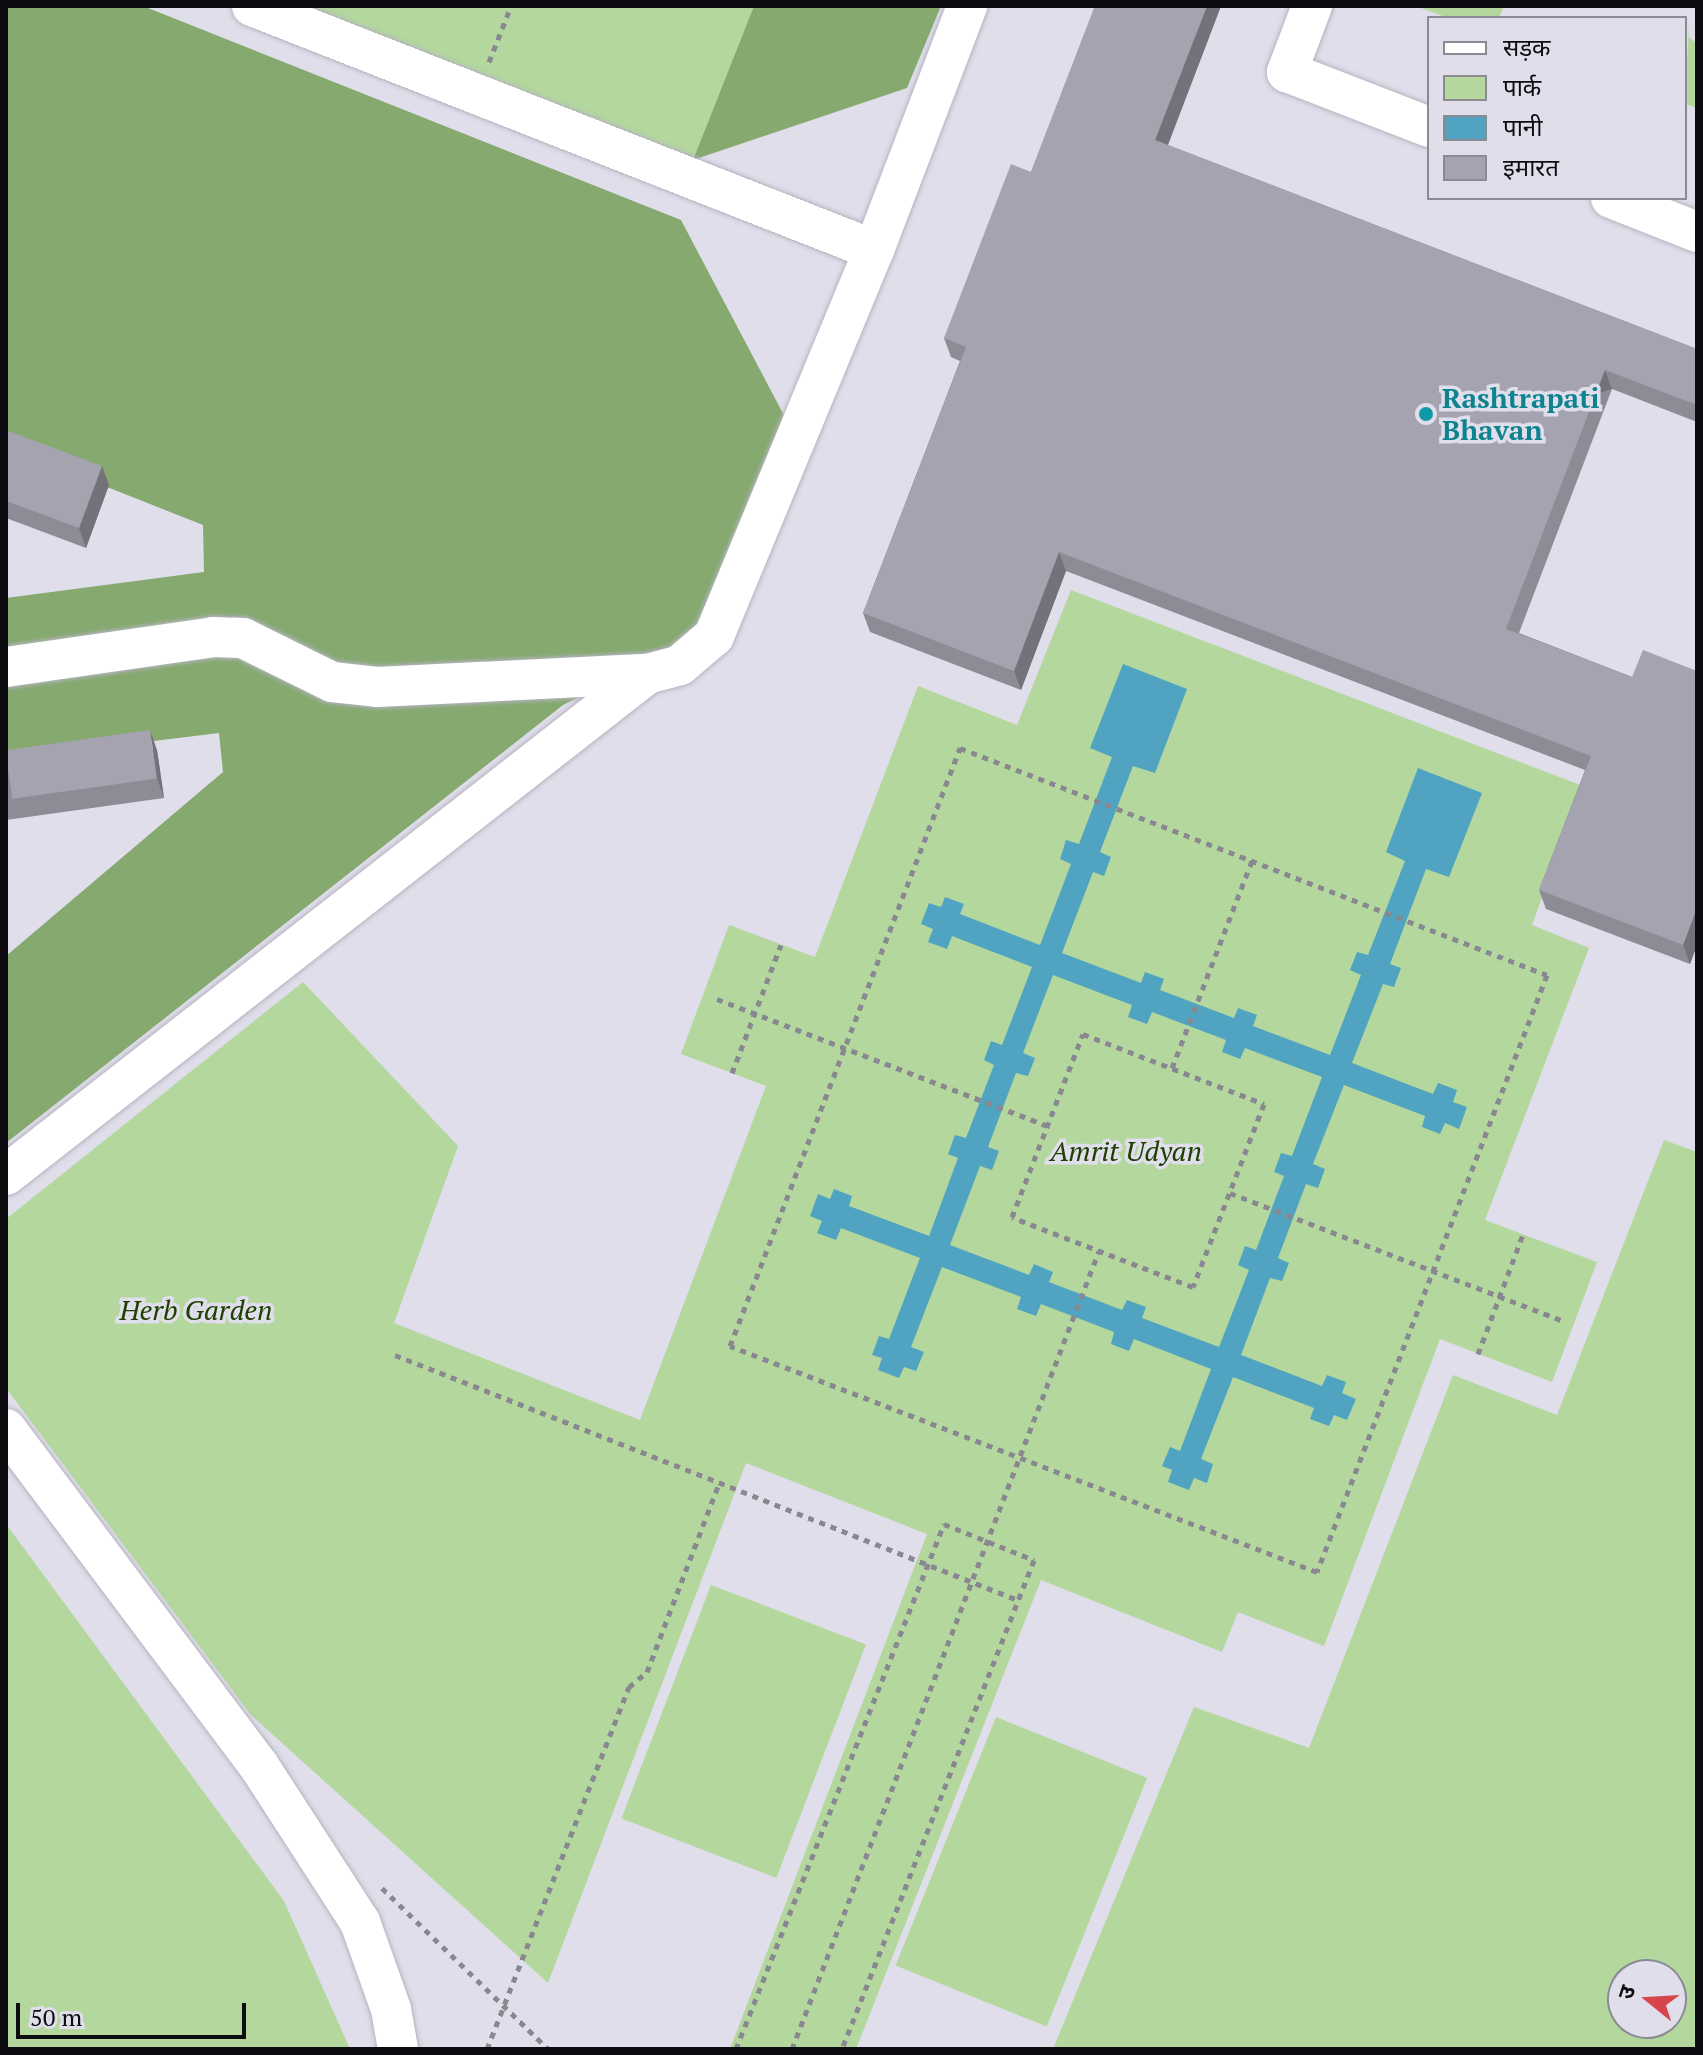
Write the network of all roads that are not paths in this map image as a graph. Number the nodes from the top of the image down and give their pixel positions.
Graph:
1 (252, 6) edge
2 (967, 6) edge
3 (1312, 6) edge
4 (1427, 126) edge
5 (1616, 200) edge
6 (1697, 232) edge
7 (874, 250) junction
8 (6, 667) edge
9 (647, 674) junction
10 (6, 1175) edge
11 (6, 1429) edge
12 (398, 2049) edge

1 - 7 lane
2 - 7 lane
3 - 4 lane
5 - 6 lane
7 - 9 lane
8 - 9 lane
9 - 10 lane
11 - 12 lane

